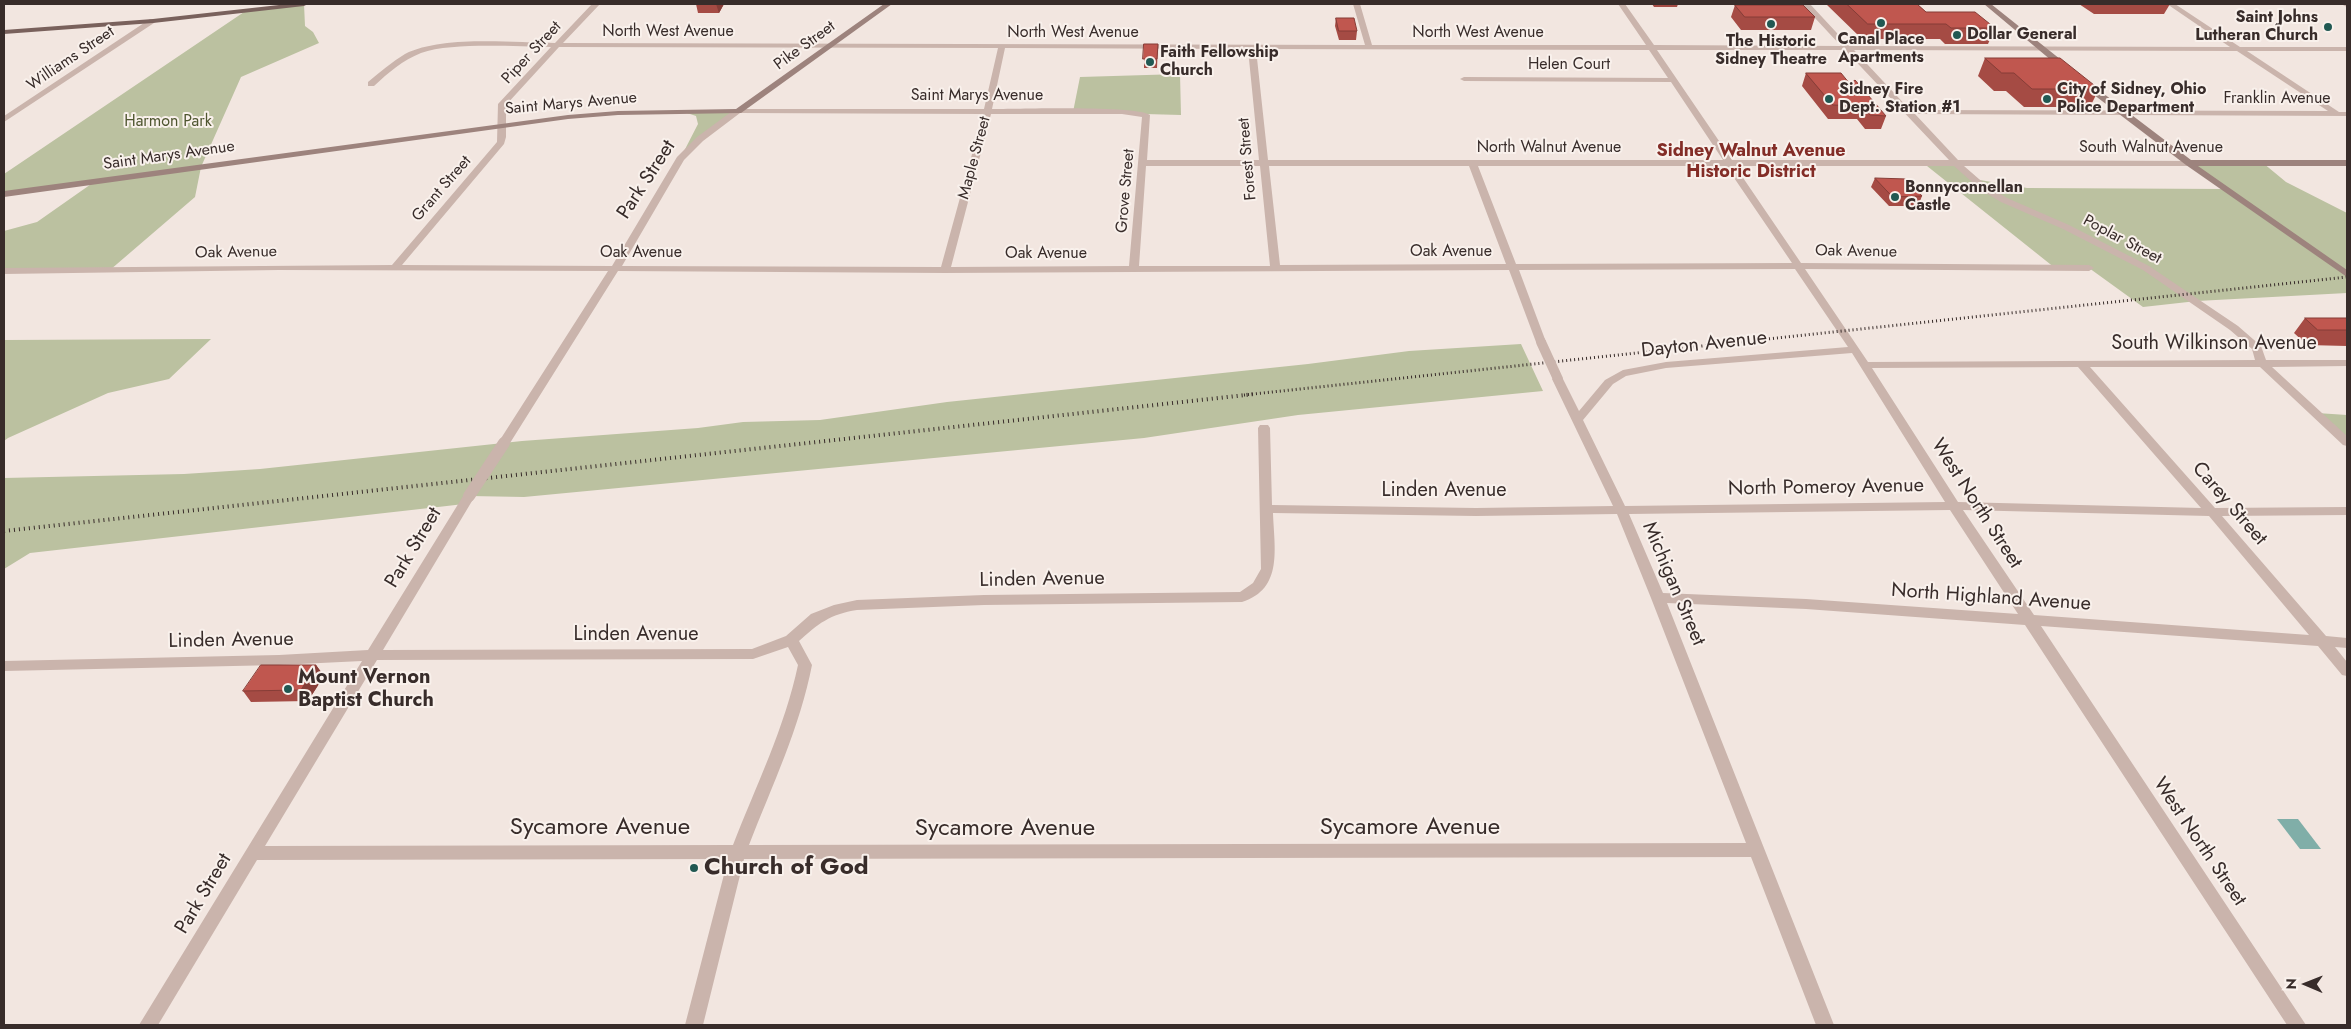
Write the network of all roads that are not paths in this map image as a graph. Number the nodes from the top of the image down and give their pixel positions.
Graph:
1 (304, 4) edge
2 (596, 4) edge
3 (888, 4) edge
4 (1358, 4) edge
5 (1622, 4) edge
6 (1806, 4) edge
7 (1986, 4) edge
8 (2171, 4) edge
9 (153, 21) junction
10 (4, 32) edge
11 (557, 46) junction
12 (829, 46) junction
13 (1002, 46) junction
14 (1252, 47) junction
15 (1369, 47) junction
16 (1652, 47) junction
17 (1847, 48) junction
18 (2042, 48) junction
19 (2239, 49) junction
20 (2347, 49) edge
21 (1464, 79) dead end
22 (1674, 80) junction
23 (371, 84) dead end
24 (738, 111) junction
25 (988, 111) junction
26 (4, 112) edge
27 (16, 112) junction
28 (1907, 112) junction
29 (2123, 113) junction
30 (2336, 114) junction
31 (2347, 114) edge
32 (1146, 115) joint
33 (4, 120) edge
34 (2347, 121) edge
35 (502, 125) junction
36 (1730, 162) junction
37 (1955, 162) junction
38 (1143, 163) junction
39 (1264, 163) junction
40 (2189, 163) junction
41 (2347, 163) edge
42 (1473, 164) junction
43 (4, 194) edge
44 (1798, 266) junction
45 (616, 267) junction
46 (1511, 267) junction
47 (394, 268) junction
48 (1275, 268) junction
49 (2089, 268) dead end
50 (1134, 269) junction
51 (945, 270) junction
52 (4, 272) edge
53 (2347, 274) edge
54 (1855, 350) junction
55 (2261, 362) junction
56 (2347, 363) edge
57 (2080, 364) junction
58 (1865, 365) junction
59 (1577, 420) junction
60 (1264, 428) dead end
61 (2347, 442) edge
62 (1954, 506) junction
63 (1267, 509) junction
64 (1621, 510) junction
65 (2347, 511) edge
66 (2212, 512) junction
67 (1658, 598) junction
68 (2030, 619) junction
69 (791, 640) junction
70 (2322, 641) junction
71 (2347, 643) edge
72 (373, 655) junction
73 (4, 666) edge
74 (2347, 671) edge
75 (1758, 850) junction
76 (738, 852) junction
77 (252, 853) junction
78 (148, 1025) edge
79 (694, 1025) edge
80 (1825, 1025) edge
81 (2297, 1025) edge

1 - 9 main road
2 - 11 street, Piper Street
3 - 12 main road, Pike Street
4 - 15 street
5 - 16 street, West North Street
6 - 17 street, Poplar Street
7 - 18 main road
8 - 19 street
9 - 10 main road
9 - 27 street, Williams Street
11 - 12 street, North West Avenue
11 - 23 street, North West Avenue
11 - 35 street, Piper Street
12 - 13 street, North West Avenue
12 - 24 main road, Pike Street
13 - 14 street, North West Avenue
13 - 25 street, Maple Street
14 - 15 street, North West Avenue
14 - 39 street, Forest Street
15 - 16 street, North West Avenue
16 - 17 street, North West Avenue
16 - 22 street, West North Street
17 - 18 street, North West Avenue
17 - 28 street, Poplar Street
18 - 19 street, North West Avenue
18 - 29 main road
19 - 20 street, North West Avenue
19 - 30 street
21 - 22 street, Helen Court
22 - 36 street, West North Street
24 - 25 street, Saint Marys Avenue
24 - 35 main road, Saint Marys Avenue
24 - 45 street, Park Street
25 - 32 street, Saint Marys Avenue
25 - 51 street, Maple Street
26 - 27 street
27 - 33 street, Williams Street
28 - 29 street, Franklin Avenue
28 - 37 street, Poplar Street
29 - 30 street, Franklin Avenue
29 - 40 main road
30 - 31 street, Franklin Avenue
30 - 34 street
32 - 38 street, Grove Street
35 - 43 main road, Saint Marys Avenue
35 - 47 street, Grant Street
36 - 37 street, North Walnut Avenue
36 - 42 street, North Walnut Avenue
36 - 44 street, West North Street
37 - 40 street, South Walnut Avenue
37 - 55 street, Poplar Street
38 - 39 street, North Walnut Avenue
38 - 50 street, Grove Street
39 - 42 street, North Walnut Avenue
39 - 48 street, Forest Street
40 - 41 main road, South Walnut Avenue
40 - 53 main road
42 - 46 street, Michigan Street
44 - 46 street, Oak Avenue
44 - 49 street, Oak Avenue
44 - 54 street, West North Street
45 - 47 street, Oak Avenue
45 - 51 street, Oak Avenue
45 - 72 street, Park Street, bridge
46 - 48 street, Oak Avenue
46 - 59 street, Michigan Street, bridge
47 - 52 street, Oak Avenue
48 - 50 street, Oak Avenue
50 - 51 street, Oak Avenue
54 - 58 street, West North Street
54 - 59 street, Dayton Avenue
55 - 56 street, South Wilkinson Avenue
55 - 57 street, South Wilkinson Avenue
55 - 61 street, Poplar Street
57 - 58 street, South Wilkinson Avenue
57 - 66 street, Carey Street
58 - 62 street, West North Street
59 - 64 street, Michigan Street
60 - 63 street
62 - 64 street, North Pomeroy Avenue
62 - 66 street, North Pomeroy Avenue
62 - 68 street, West North Street
63 - 64 street, Linden Avenue
63 - 69 street, Linden Avenue
64 - 67 street, Michigan Street
65 - 66 street, North Pomeroy Avenue
66 - 70 street, Carey Street
67 - 68 street, North Highland Avenue
67 - 75 street, Michigan Street
68 - 70 street, North Highland Avenue
68 - 81 street, West North Street
69 - 72 street, Linden Avenue
69 - 76 street
70 - 71 street, North Highland Avenue
70 - 74 street, Carey Street
72 - 73 street, Linden Avenue
72 - 77 street, Park Street
75 - 76 street, Sycamore Avenue
75 - 80 street, Michigan Street
76 - 77 street, Sycamore Avenue
76 - 79 street
77 - 78 street, Park Street

